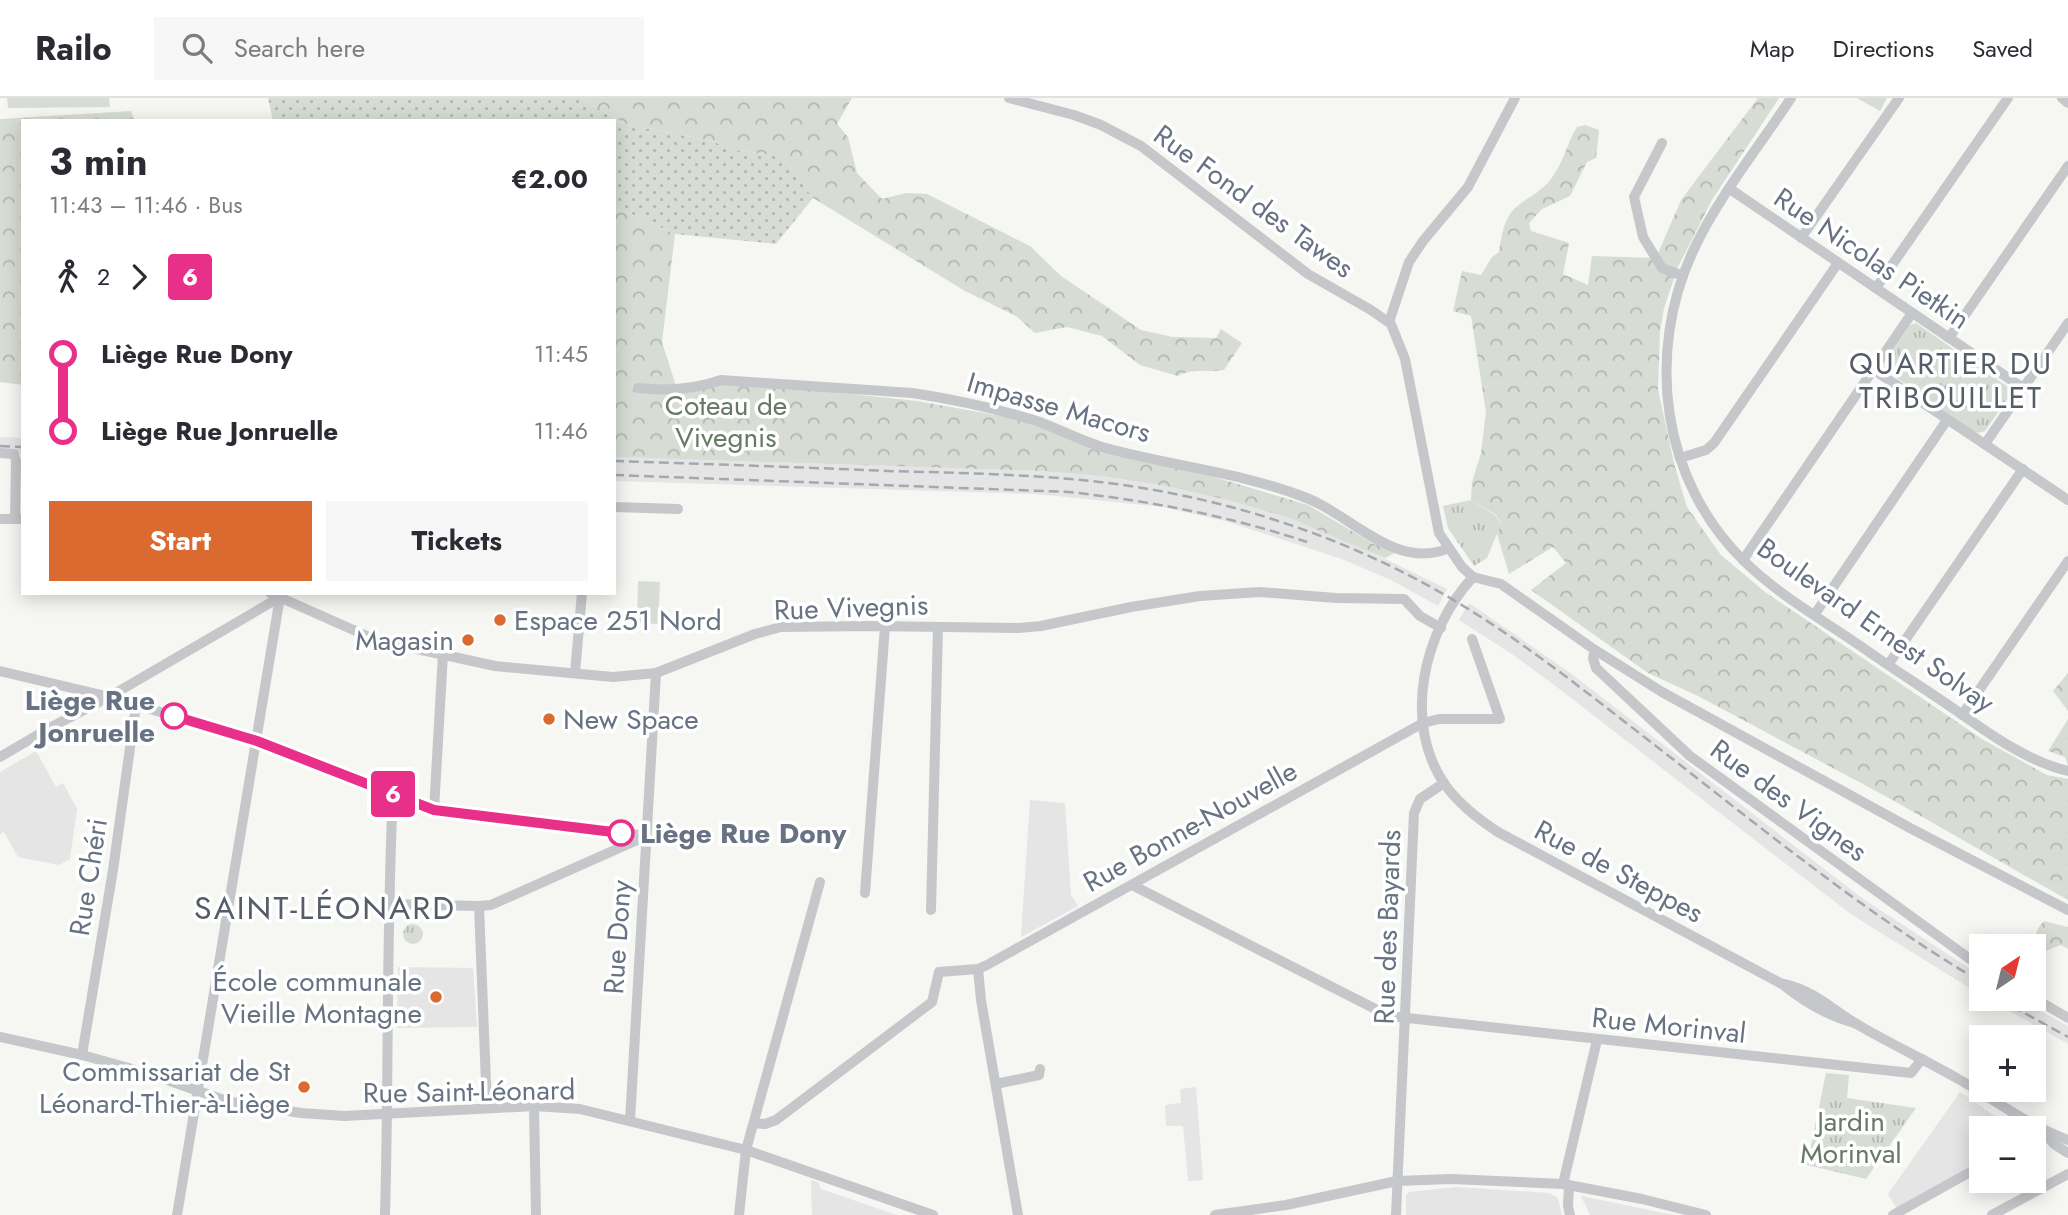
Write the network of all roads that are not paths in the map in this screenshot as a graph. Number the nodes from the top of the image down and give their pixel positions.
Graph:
1 (1009, 98) edge
2 (1515, 98) edge
3 (1791, 98) edge
4 (1899, 98) edge
5 (2008, 98) edge
6 (2062, 98) edge
7 (2068, 103) edge
8 (1661, 143) dead end
9 (2068, 166) edge
10 (1730, 189) junction
11 (1801, 238) junction
12 (1838, 263) junction
13 (1683, 276) junction
14 (1875, 288) junction
15 (1912, 313) junction
16 (1389, 322) junction
17 (2068, 323) edge
18 (1949, 338) junction
19 (1874, 370) junction
20 (638, 388) dead end
21 (2023, 388) junction
22 (1947, 420) junction
23 (1985, 444) junction
24 (0, 453) edge
25 (1680, 458) junction
26 (2023, 469) junction
27 (2066, 495) edge
28 (616, 507) edge
29 (678, 509) dead end
30 (0, 519) edge
31 (19, 519) edge
32 (1449, 548) junction
33 (1743, 561) junction
34 (2068, 561) edge
35 (1470, 582) junction
36 (279, 595) edge
37 (582, 595) edge
38 (1815, 614) junction
39 (1442, 624) junction
40 (885, 626) junction
41 (938, 626) junction
42 (1472, 639) dead end
43 (1595, 650) junction
44 (443, 654) junction
45 (1888, 664) junction
46 (0, 671) edge
47 (575, 673) junction
48 (656, 673) junction
49 (110, 697) junction
50 (136, 705) junction
51 (1962, 715) junction
52 (1423, 723) junction
53 (257, 741) junction
54 (0, 757) edge
55 (2068, 771) edge
56 (1444, 783) junction
57 (393, 794) junction
58 (434, 810) junction
59 (647, 836) junction
60 (820, 881) dead end
61 (1132, 885) junction
62 (865, 893) dead end
63 (387, 904) junction
64 (479, 906) junction
65 (931, 910) dead end
66 (2068, 910) edge
67 (1969, 960) edge
68 (978, 968) junction
69 (2046, 1006) edge
70 (1405, 1017) junction
71 (2068, 1018) edge
72 (0, 1037) edge
73 (1597, 1040) junction
74 (82, 1055) junction
75 (1922, 1059) junction
76 (1040, 1069) dead end
77 (996, 1084) junction
78 (198, 1091) junction
79 (534, 1107) junction
80 (487, 1108) junction
81 (388, 1115) junction
82 (2012, 1116) edge
83 (630, 1121) junction
84 (754, 1123) junction
85 (2046, 1136) edge
86 (2046, 1139) edge
87 (2068, 1140) edge
88 (747, 1150) junction
89 (2068, 1153) edge
90 (1969, 1173) edge
91 (2066, 1173) edge
92 (1397, 1181) junction
93 (1566, 1185) junction
94 (177, 1215) edge
95 (385, 1215) edge
96 (536, 1215) edge
97 (739, 1215) edge
98 (933, 1215) edge
99 (1018, 1215) edge
100 (1215, 1215) edge
101 (1396, 1215) edge
102 (1570, 1215) edge
103 (1706, 1215) edge
104 (1894, 1215) edge
105 (1992, 1215) edge

1 - 16 street, Rue Fond des Tawes
2 - 16 street
3 - 10 street, Boulevard Ernest Solvay
4 - 11 street
5 - 14 street
6 - 7 street
8 - 13 street
9 - 18 street
10 - 11 street, Rue Nicolas Pietkin
10 - 13 street, Boulevard Ernest Solvay
11 - 12 street, Rue Nicolas Pietkin
12 - 14 street, Rue Nicolas Pietkin
12 - 25 street
13 - 25 street, Boulevard Ernest Solvay
14 - 15 street, Rue Nicolas Pietkin
15 - 18 street, Rue Nicolas Pietkin
15 - 19 street
16 - 32 street
17 - 21 street
18 - 21 street, Rue Nicolas Pietkin
19 - 22 street
19 - 33 street
20 - 32 street, Impasse Macors
21 - 23 street
22 - 23 street
22 - 38 street
23 - 26 street
24 - 31 street
25 - 33 street, Boulevard Ernest Solvay
26 - 27 street
26 - 45 street
28 - 29 street
30 - 31 street
32 - 35 street
33 - 38 street, Boulevard Ernest Solvay
34 - 51 street
35 - 39 street
35 - 43 street
36 - 44 street, Rue Vivegnis
36 - 49 street
36 - 53 street
37 - 47 street
38 - 45 street, Boulevard Ernest Solvay
39 - 41 street, Rue Vivegnis
39 - 52 street
40 - 41 street, Rue Vivegnis
40 - 48 street, Rue Vivegnis
40 - 62 street
41 - 65 street
42 - 52 street
43 - 66 street
43 - 67 street, Rue des Vignes
44 - 47 street, Rue Vivegnis
44 - 58 street
45 - 51 street, Boulevard Ernest Solvay
46 - 49 street
47 - 48 street, Rue Vivegnis
48 - 59 street, Rue Dony
49 - 50 street
49 - 54 street
50 - 53 street
50 - 74 street, Rue Chéri
51 - 55 street, Boulevard Ernest Solvay
52 - 56 street
52 - 61 street, Rue Bonne-Nouvelle
53 - 57 street
53 - 78 street
56 - 70 street, Rue des Bayards
56 - 75 street, Rue de Steppes
57 - 58 street
57 - 63 street
58 - 59 street
59 - 64 street
59 - 83 street, Rue Dony
60 - 84 street
61 - 68 street, Rue Bonne-Nouvelle
61 - 70 street, Rue Morinval
63 - 64 street
63 - 81 street
64 - 80 street
68 - 77 street
68 - 84 street
69 - 71 street
70 - 73 street, Rue Morinval
70 - 92 street, Rue des Bayards
72 - 74 street, Rue Saint-Léonard
73 - 75 street, Rue Morinval
73 - 93 street
74 - 78 street, Rue Saint-Léonard
75 - 82 street, Rue de Steppes
76 - 77 street
77 - 99 street
78 - 81 street, Rue Saint-Léonard
78 - 94 street
79 - 80 street, Rue Saint-Léonard
79 - 83 street, Rue Saint-Léonard
79 - 96 street
80 - 81 street, Rue Saint-Léonard
81 - 95 street
83 - 88 street, Rue Saint-Léonard
84 - 88 street
85 - 87 street, Rue de Steppes
86 - 89 street, Rue de Steppes
88 - 97 street
88 - 98 street, Rue Saint-Léonard
90 - 104 street
91 - 105 street
92 - 93 street
92 - 100 street
92 - 101 street, Rue des Bayards
93 - 102 street
93 - 103 street

